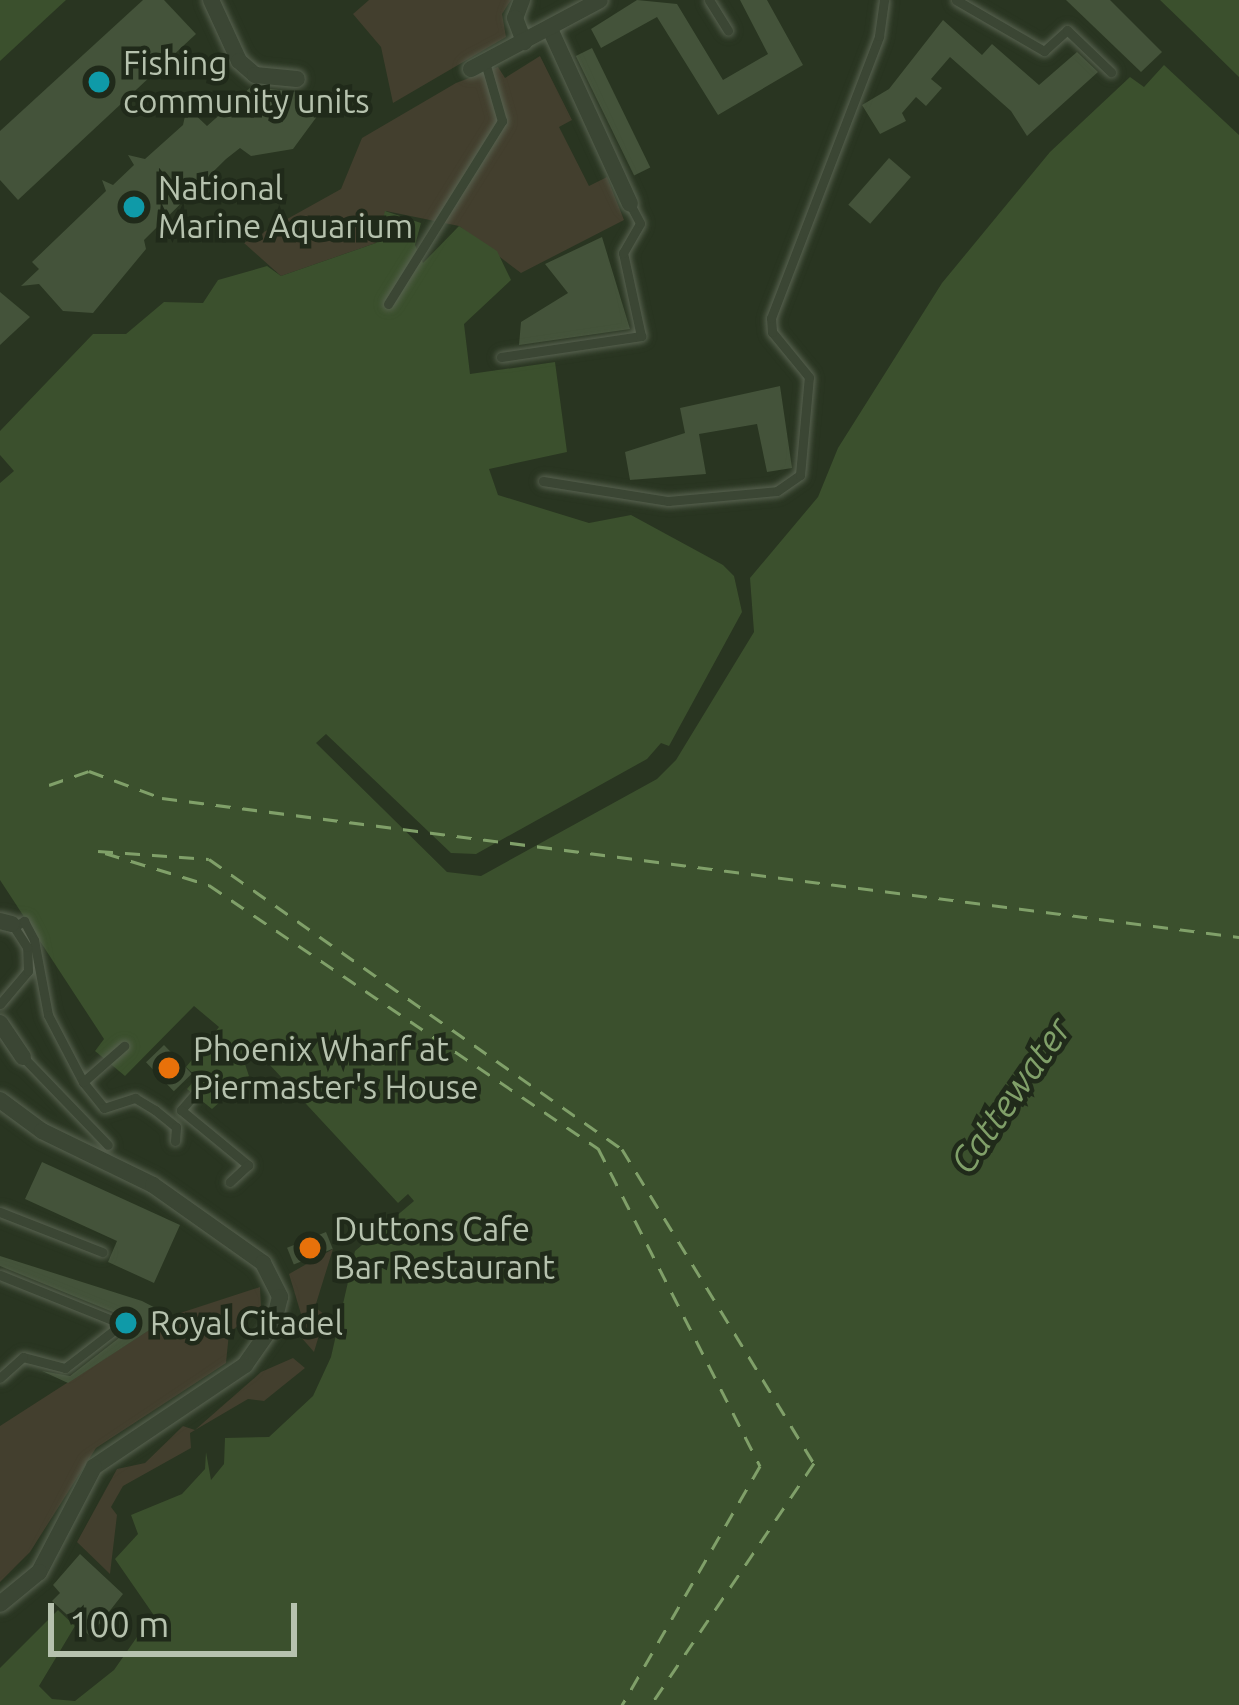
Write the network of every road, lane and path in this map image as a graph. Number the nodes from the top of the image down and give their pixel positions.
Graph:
1 (211, 0) edge
2 (521, 0) edge
3 (600, 0) edge
4 (709, 0) edge
5 (884, 0) edge
6 (956, 0) edge
7 (550, 29) junction
8 (728, 31) dead end
9 (524, 42) junction
10 (478, 65) joint
11 (1111, 73) dead end
12 (297, 79) dead end
13 (630, 204) joint
14 (388, 304) dead end
15 (501, 356) dead end
16 (543, 481) dead end
17 (8, 924) edge
18 (0, 1004) edge
19 (0, 1023) edge
20 (124, 1046) dead end
21 (23, 1057) joint
22 (82, 1082) junction
23 (194, 1095) dead end
24 (6, 1106) edge
25 (175, 1141) dead end
26 (107, 1145) dead end
27 (230, 1182) dead end
28 (0, 1212) edge
29 (102, 1252) dead end
30 (0, 1275) edge
31 (0, 1378) edge
32 (0, 1604) edge

1 - 12 street
2 - 9 street
3 - 7 street
4 - 8 lane
5 - 16 lane
6 - 11 lane
7 - 9 street
7 - 13 street
9 - 10 street
10 - 14 lane
13 - 15 lane
17 - 18 lane
17 - 22 lane
19 - 21 street
20 - 22 lane
21 - 26 lane
22 - 25 lane
23 - 27 lane
24 - 32 street
28 - 29 lane
30 - 31 lane

